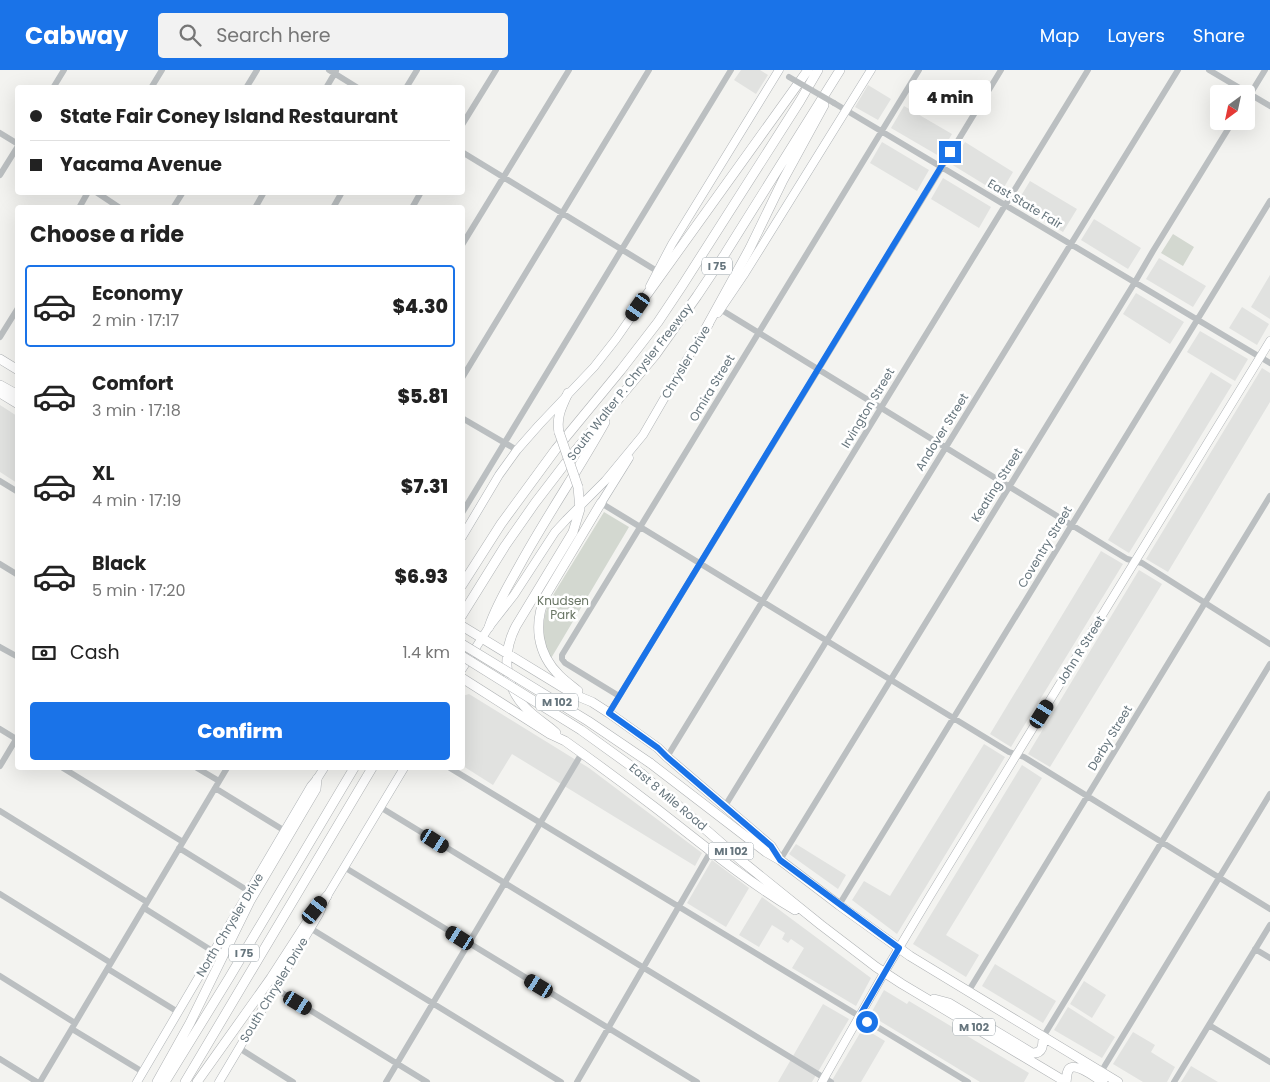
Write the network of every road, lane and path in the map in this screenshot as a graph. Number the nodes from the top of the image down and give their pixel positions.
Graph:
1 (64, 70) edge
2 (162, 70) edge
3 (257, 70) edge
4 (417, 70) edge
5 (496, 70) edge
6 (569, 70) edge
7 (649, 70) edge
8 (731, 70) edge
9 (778, 70) edge
10 (808, 70) edge
11 (818, 70) edge
12 (840, 70) edge
13 (871, 70) edge
14 (919, 70) edge
15 (1001, 70) edge
16 (1088, 70) edge
17 (1178, 70) edge
18 (1209, 70) edge
19 (1265, 70) edge
20 (334, 71) edge
21 (55, 85) edge
22 (153, 85) edge
23 (248, 85) edge
24 (327, 85) edge
25 (354, 85) edge
26 (408, 85) edge
27 (1230, 85) edge
28 (1255, 86) edge
29 (829, 88) junction
30 (1255, 101) edge
31 (1270, 106) edge
32 (846, 110) junction
33 (465, 120) edge
34 (1228, 130) edge
35 (881, 131) junction
36 (0, 133) edge
37 (15, 143) edge
38 (15, 150) edge
39 (465, 154) edge
40 (941, 168) junction
41 (0, 175) edge
42 (504, 177) junction
43 (100, 195) edge
44 (1270, 201) edge
45 (116, 205) edge
46 (1004, 205) junction
47 (562, 213) junction
48 (465, 240) edge
49 (1071, 244) junction
50 (622, 249) junction
51 (657, 271) junction
52 (1135, 282) junction
53 (638, 307) junction
54 (720, 309) junction
55 (15, 313) edge
56 (1197, 319) junction
57 (706, 328) junction
58 (758, 333) junction
59 (0, 337) edge
60 (1270, 341) edge
61 (1260, 357) junction
62 (0, 359) edge
63 (1270, 363) edge
64 (0, 366) edge
65 (15, 369) edge
66 (15, 370) edge
67 (818, 370) junction
68 (465, 373) edge
69 (0, 385) edge
70 (0, 393) edge
71 (15, 393) edge
72 (568, 393) junction
73 (15, 402) edge
74 (614, 404) junction
75 (880, 408) junction
76 (465, 420) edge
77 (643, 435) junction
78 (505, 443) junction
79 (945, 448) junction
80 (517, 450) junction
81 (0, 481) edge
82 (1009, 487) junction
83 (15, 490) edge
84 (1270, 496) edge
85 (601, 503) junction
86 (580, 506) junction
87 (465, 508) edge
88 (1072, 525) junction
89 (640, 527) junction
90 (465, 532) edge
91 (1135, 561) junction
92 (700, 563) junction
93 (0, 564) edge
94 (15, 573) edge
95 (465, 580) edge
96 (762, 602) junction
97 (1205, 603) junction
98 (465, 609) edge
99 (489, 627) junction
100 (465, 628) edge
101 (482, 638) junction
102 (826, 641) junction
103 (1270, 644) edge
104 (0, 646) edge
105 (465, 646) edge
106 (507, 653) junction
107 (15, 655) edge
108 (465, 658) edge
109 (465, 664) edge
110 (1270, 664) edge
111 (465, 680) edge
112 (890, 680) junction
113 (465, 688) edge
114 (481, 690) junction
115 (619, 696) junction
116 (595, 703) junction
117 (609, 713) junction
118 (954, 718) junction
119 (0, 729) edge
120 (15, 737) edge
121 (15, 741) edge
122 (565, 741) junction
123 (582, 753) junction
124 (1016, 754) junction
125 (667, 757) junction
126 (650, 763) joint
127 (0, 766) edge
128 (66, 770) edge
129 (200, 770) edge
130 (227, 770) edge
131 (353, 770) edge
132 (371, 770) edge
133 (403, 770) edge
134 (453, 770) edge
135 (320, 771) edge
136 (642, 774) joint
137 (219, 781) junction
138 (215, 788) junction
139 (1270, 794) edge
140 (1088, 796) junction
141 (725, 806) junction
142 (380, 807) junction
143 (0, 812) edge
144 (540, 823) junction
145 (285, 831) junction
146 (183, 842) junction
147 (1162, 842) junction
148 (179, 848) junction
149 (711, 851) junction
150 (780, 860) junction
151 (344, 867) junction
152 (1220, 877) junction
153 (504, 883) junction
154 (250, 892) junction
155 (0, 894) edge
156 (327, 896) junction
157 (146, 905) junction
158 (839, 905) junction
159 (678, 907) junction
160 (1270, 908) edge
161 (1270, 925) edge
162 (821, 926) junction
163 (310, 928) junction
164 (468, 943) junction
165 (899, 948) junction
166 (1255, 949) junction
167 (214, 952) junction
168 (1270, 958) edge
169 (110, 966) junction
170 (643, 968) junction
171 (884, 973) junction
172 (0, 976) edge
173 (274, 988) junction
174 (968, 992) junction
175 (924, 997) junction
176 (433, 1003) junction
177 (178, 1012) junction
178 (859, 1017) junction
179 (1209, 1025) junction
180 (74, 1026) junction
181 (608, 1028) junction
182 (1043, 1037) junction
183 (239, 1048) junction
184 (0, 1059) edge
185 (1270, 1062) edge
186 (397, 1063) junction
187 (143, 1072) junction
188 (1101, 1072) junction
189 (826, 1081) edge
190 (39, 1082) edge
191 (137, 1082) edge
192 (157, 1082) edge
193 (165, 1082) edge
194 (185, 1082) edge
195 (197, 1082) edge
196 (218, 1082) edge
197 (293, 1082) edge
198 (386, 1082) edge
199 (427, 1082) edge
200 (562, 1082) edge
201 (576, 1082) edge
202 (697, 1082) edge
203 (968, 1082) edge
204 (1066, 1082) edge
205 (1103, 1082) edge
206 (1118, 1082) edge
207 (1174, 1082) edge

1 - 21 street
2 - 22 street
3 - 23 street
4 - 26 street
5 - 33 street
6 - 42 street
7 - 47 street
8 - 50 street
9 - 32 street, East State Fair, bridge
9 - 51 main road
10 - 53 highway
11 - 95 highway, I 75
12 - 29 highway, South Walter P. Chrysler Freeway / I 75
13 - 32 main road, Chrysler Drive
14 - 35 street, Omira Street
15 - 40 street
16 - 46 street, Irvington Street
17 - 49 street, Andover Street
18 - 27 street
19 - 28 street
20 - 24 street
20 - 25 street
29 - 57 highway
29 - 74 highway, South Walter P. Chrysler Freeway / I 75
30 - 31 street
32 - 35 street, East State Fair
32 - 54 main road, Chrysler Drive
34 - 52 street, Keating Street
35 - 40 street, East State Fair
35 - 58 street, Omira Street
36 - 37 street
38 - 41 street
39 - 42 street
40 - 46 street, East State Fair
40 - 67 street
42 - 47 street
42 - 48 street
43 - 45 street
44 - 56 street, Coventry Street
46 - 49 street, East State Fair
46 - 75 street, Irvington Street
47 - 50 street
47 - 68 street
49 - 52 street, East State Fair
49 - 79 street, Andover Street
50 - 51 street
50 - 78 street
51 - 53 main road
52 - 56 street, East State Fair
52 - 82 street, Keating Street
53 - 72 main road
54 - 57 main road, Chrysler Drive
54 - 58 street
55 - 59 street
56 - 61 street, East State Fair
56 - 88 street, Coventry Street
57 - 77 main road, Chrysler Drive
58 - 67 street
58 - 89 street, Omira Street
60 - 61 main road, John R Street
61 - 63 street, East State Fair
61 - 91 main road, John R Street
62 - 65 highway
64 - 66 highway
67 - 75 street
67 - 92 street
69 - 71 highway
70 - 73 highway
72 - 80 main road
72 - 86 highway, bridge
74 - 98 highway, South Walter P. Chrysler Freeway / I 75
74 - 99 highway
75 - 79 street
75 - 96 street, Irvington Street
76 - 78 street
77 - 85 main road
77 - 86 main road, Chrysler Drive
78 - 80 street
78 - 87 street
79 - 82 street
79 - 102 street, Andover Street
80 - 90 main road
81 - 83 street
82 - 88 street
82 - 112 street, Keating Street
84 - 97 street, Derby Street
85 - 89 street
85 - 116 highway
86 - 99 main road, Chrysler Drive
86 - 106 highway
88 - 91 street
88 - 118 street, Coventry Street
89 - 92 street
89 - 115 street, Omira Street
91 - 97 street
91 - 124 main road, John R Street
92 - 96 street
92 - 115 street
93 - 94 street
96 - 102 street
96 - 125 street, Irvington Street
97 - 103 street
97 - 140 street, Derby Street
99 - 101 main road, Chrysler Drive
100 - 101 highway
101 - 106 highway
101 - 109 main road
102 - 112 street
102 - 141 street, Andover Street
104 - 107 street
105 - 126 highway, East 8 Mile Road / M 102, bridge
106 - 116 highway
106 - 122 highway
108 - 136 highway, East 8 Mile Road / M 102, bridge
110 - 147 street
111 - 114 highway
112 - 118 street
112 - 150 street, Keating Street
113 - 114 highway
114 - 122 highway
115 - 117 street
116 - 117 highway
117 - 125 highway
118 - 124 street
118 - 158 street, Coventry Street
119 - 120 street
121 - 127 street
122 - 123 highway
123 - 144 street
123 - 149 highway
124 - 140 street
124 - 165 main road, John R Street
125 - 141 highway
126 - 150 highway, MI 102
128 - 146 street
129 - 137 street
130 - 137 street
131 - 193 highway, I 75
132 - 194 highway, I 75
133 - 142 main road, South Chrysler Drive
134 - 144 street
135 - 145 main road, North Chrysler Drive
135 - 192 highway
136 - 162 highway, East 8 Mile Road / MI 102
137 - 138 street
138 - 145 street
138 - 146 street
139 - 152 street
140 - 147 street
140 - 174 street, Derby Street
141 - 150 highway
142 - 151 main road, South Chrysler Drive
142 - 153 street
143 - 157 street
144 - 153 street
144 - 159 street
145 - 154 main road, North Chrysler Drive
146 - 148 street
147 - 152 street
147 - 182 street
148 - 154 street
148 - 157 street
149 - 159 street
149 - 162 highway
150 - 158 highway, M 102
151 - 156 main road, South Chrysler Drive
151 - 164 street
152 - 160 street
152 - 188 street
153 - 164 street
153 - 170 street
154 - 167 main road, North Chrysler Drive
155 - 169 street
156 - 163 main road, South Chrysler Drive
156 - 195 highway
157 - 167 street
157 - 169 street
158 - 165 highway, M 102
159 - 170 street
159 - 178 street
161 - 166 street
162 - 171 highway, East 8 Mile Road / M 102
163 - 173 main road, South Chrysler Drive
163 - 176 street
164 - 176 street
164 - 181 street
165 - 171 main road, John R Street
165 - 174 highway, M 102
166 - 168 street
166 - 179 street
167 - 177 main road, North Chrysler Drive
169 - 177 street
169 - 180 street
170 - 181 street
170 - 189 street
171 - 175 highway, M 102
171 - 178 main road, John R Street
172 - 180 street
173 - 183 main road, South Chrysler Drive
173 - 186 street
174 - 182 highway, M 102
175 - 182 highway
175 - 204 highway, M 102
176 - 186 street
176 - 200 street
177 - 187 main road, North Chrysler Drive
178 - 189 main road, John R Street
178 - 203 street
179 - 185 street
179 - 207 street
180 - 187 street
180 - 190 street
181 - 201 street
181 - 202 street
182 - 188 highway, M 102
183 - 196 main road, South Chrysler Drive
183 - 197 street
184 - 190 street
186 - 198 street
186 - 199 street
187 - 191 main road, North Chrysler Drive
188 - 206 highway, M 102
204 - 205 highway

